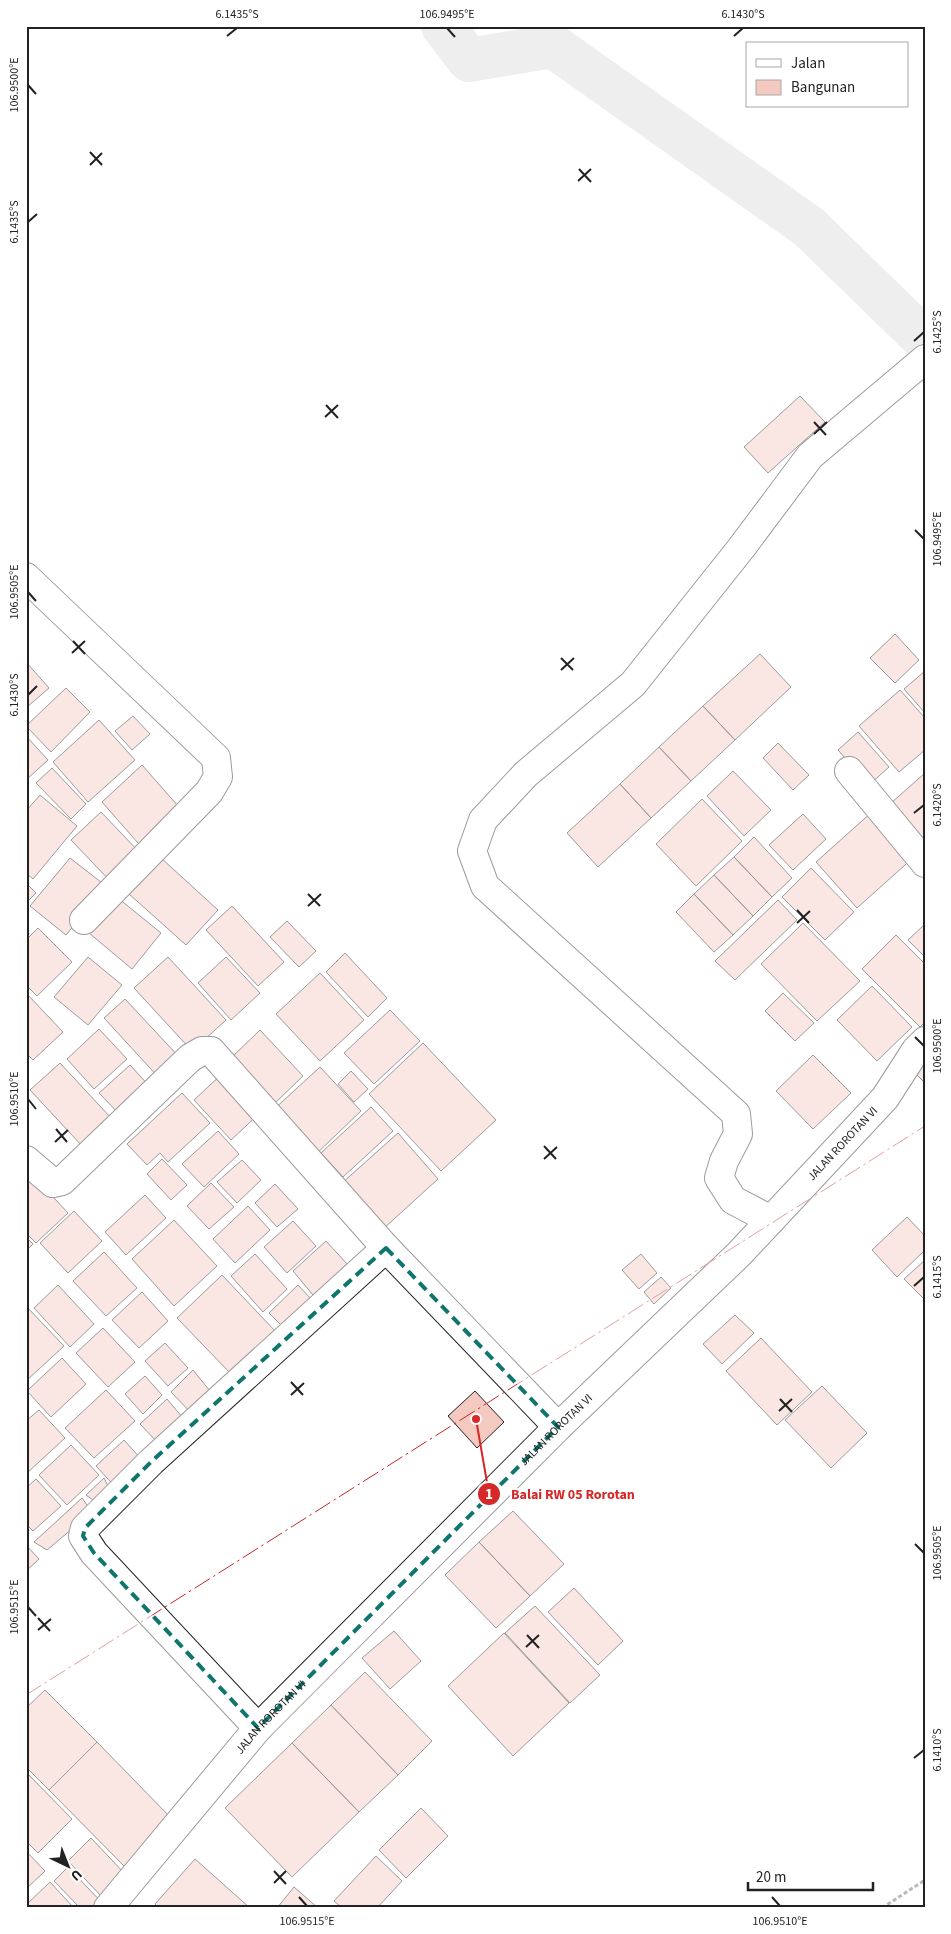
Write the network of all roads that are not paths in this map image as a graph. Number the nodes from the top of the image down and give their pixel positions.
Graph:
1 (925, 359) edge
2 (26, 576) edge
3 (849, 771) dead end
4 (925, 863) edge
5 (84, 920) dead end
6 (925, 1041) edge
7 (26, 1160) edge
8 (771, 1220) junction
9 (386, 1248) junction
10 (558, 1427) junction
11 (258, 1728) junction
12 (108, 1908) edge

1 - 8 street
2 - 5 street
3 - 4 street
6 - 8 street, JALAN ROROTAN VI
7 - 9 street
8 - 10 street, JALAN ROROTAN VI
9 - 10 street
9 - 11 street
10 - 11 street, JALAN ROROTAN VI
11 - 12 street, JALAN ROROTAN VI

